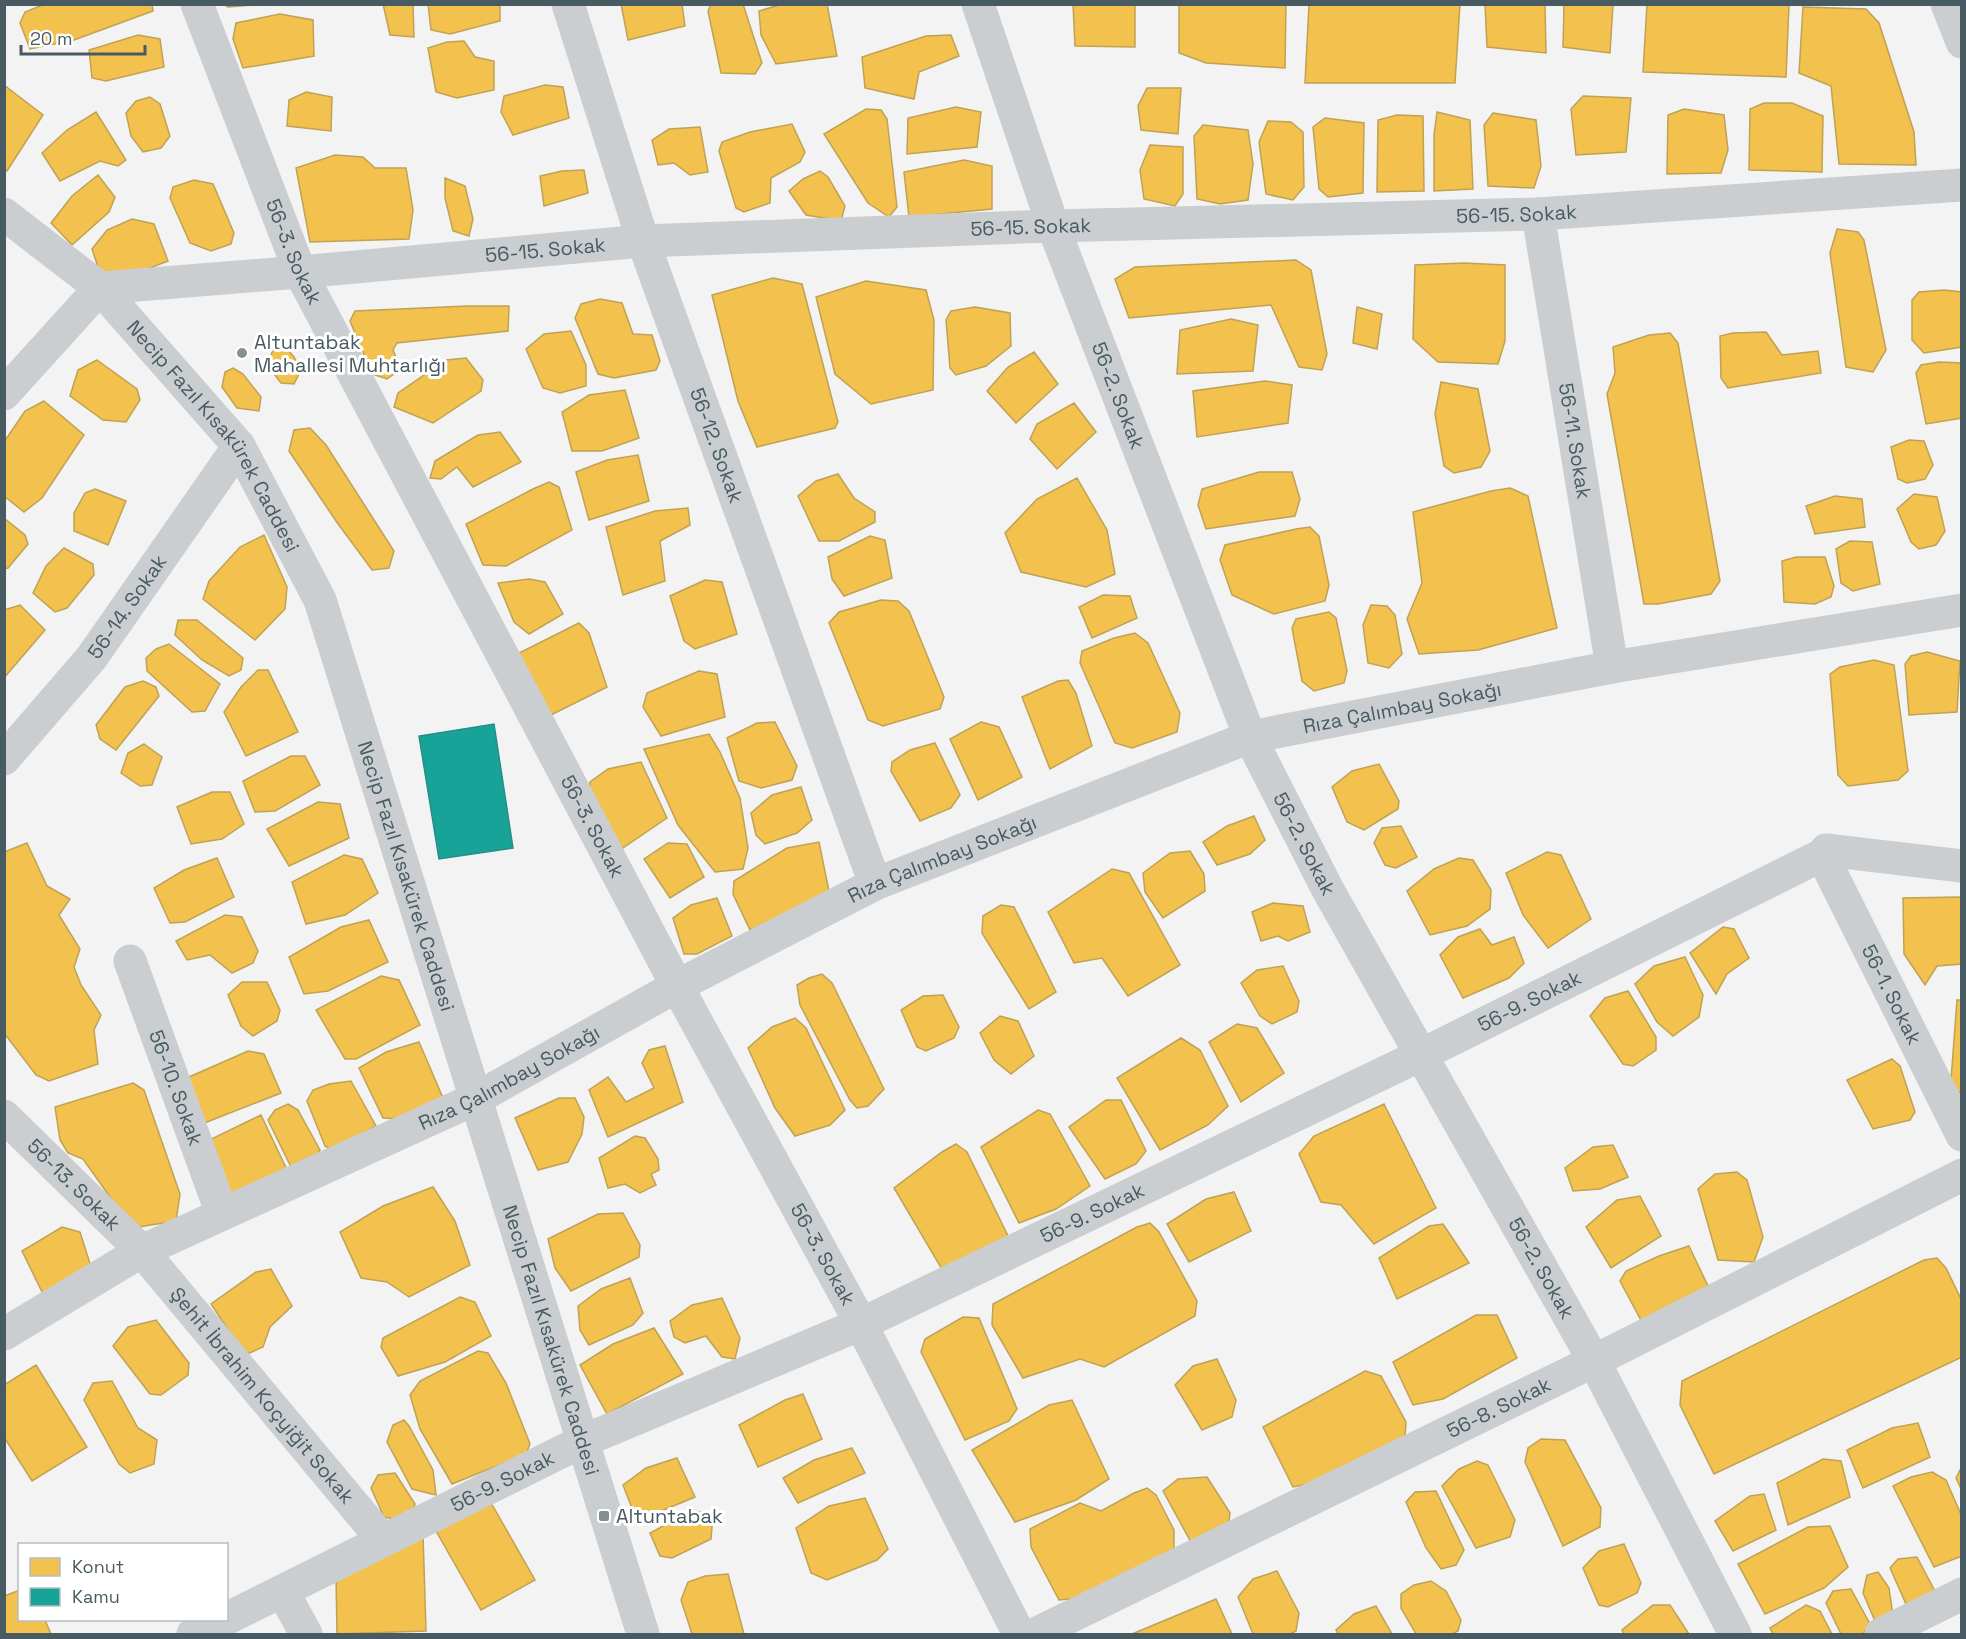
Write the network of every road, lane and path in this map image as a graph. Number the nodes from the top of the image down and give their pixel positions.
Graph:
1 (197, 4) edge
2 (568, 4) edge
3 (978, 4) edge
4 (1947, 4) edge
5 (1962, 42) edge
6 (1962, 185) edge
7 (4, 214) edge
8 (1538, 214) junction
9 (1053, 226) junction
10 (643, 241) junction
11 (300, 272) junction
12 (100, 288) junction
13 (4, 394) edge
14 (239, 446) junction
15 (1962, 610) edge
16 (1612, 667) junction
17 (1250, 737) junction
18 (4, 759) edge
19 (1822, 855) junction
20 (1962, 866) edge
21 (875, 884) junction
22 (130, 961) dead end
23 (677, 986) junction
24 (1421, 1055) junction
25 (477, 1098) junction
26 (4, 1116) edge
27 (1962, 1135) edge
28 (1962, 1175) edge
29 (222, 1214) junction
30 (142, 1251) junction
31 (861, 1324) junction
32 (4, 1334) edge
33 (1594, 1361) junction
34 (583, 1441) junction
35 (383, 1540) junction
36 (283, 1592) junction
37 (1962, 1594) edge
38 (228, 1618) edge
39 (222, 1621) edge
40 (193, 1635) edge
41 (306, 1635) edge
42 (643, 1635) edge
43 (1019, 1635) edge
44 (1035, 1635) edge
45 (1735, 1635) edge
46 (1881, 1635) edge

1 - 11 street, 56-3. Sokak
2 - 10 street, 56-12. Sokak
3 - 9 street, 56-2. Sokak
4 - 5 street
6 - 8 street, 56-15. Sokak
7 - 12 street, Necip Fazıl Kısakürek Caddesi
8 - 9 street, 56-15. Sokak
8 - 16 street, 56-11. Sokak
9 - 10 street, 56-15. Sokak
9 - 17 street, 56-2. Sokak
10 - 11 street, 56-15. Sokak
10 - 21 street, 56-12. Sokak
11 - 12 street, 56-15. Sokak
11 - 23 street, 56-3. Sokak
12 - 13 street
12 - 14 street, Necip Fazıl Kısakürek Caddesi
14 - 18 street, 56-14. Sokak
14 - 25 street, Necip Fazıl Kısakürek Caddesi
15 - 16 street, Rıza Çalımbay Sokağı
16 - 17 street, Rıza Çalımbay Sokağı
17 - 21 street, Rıza Çalımbay Sokağı
17 - 24 street, 56-2. Sokak
19 - 20 street, 56-9. Sokak
19 - 24 street, 56-9. Sokak
19 - 27 street, 56-1. Sokak
21 - 23 street, Rıza Çalımbay Sokağı
22 - 29 street, 56-10. Sokak
23 - 25 street, Rıza Çalımbay Sokağı
23 - 31 street, 56-3. Sokak
24 - 31 street, 56-9. Sokak
24 - 33 street, 56-2. Sokak
25 - 29 street, Rıza Çalımbay Sokağı
25 - 34 street, Necip Fazıl Kısakürek Caddesi
26 - 30 street, 56-13. Sokak
28 - 33 street, 56-8. Sokak
29 - 30 street, Rıza Çalımbay Sokağı
30 - 32 street, Rıza Çalımbay Sokağı
30 - 35 street, Şehit İbrahim Koçyiğit Sokak
31 - 34 street, 56-9. Sokak
31 - 43 street, 56-3. Sokak
33 - 44 street, 56-8. Sokak
33 - 45 street, 56-2. Sokak
34 - 35 street, 56-9. Sokak
34 - 42 street, Necip Fazıl Kısakürek Caddesi
35 - 36 street, 56-9. Sokak
36 - 38 street, 56-9. Sokak
36 - 41 street
37 - 46 street
39 - 40 street, 56-9. Sokak

